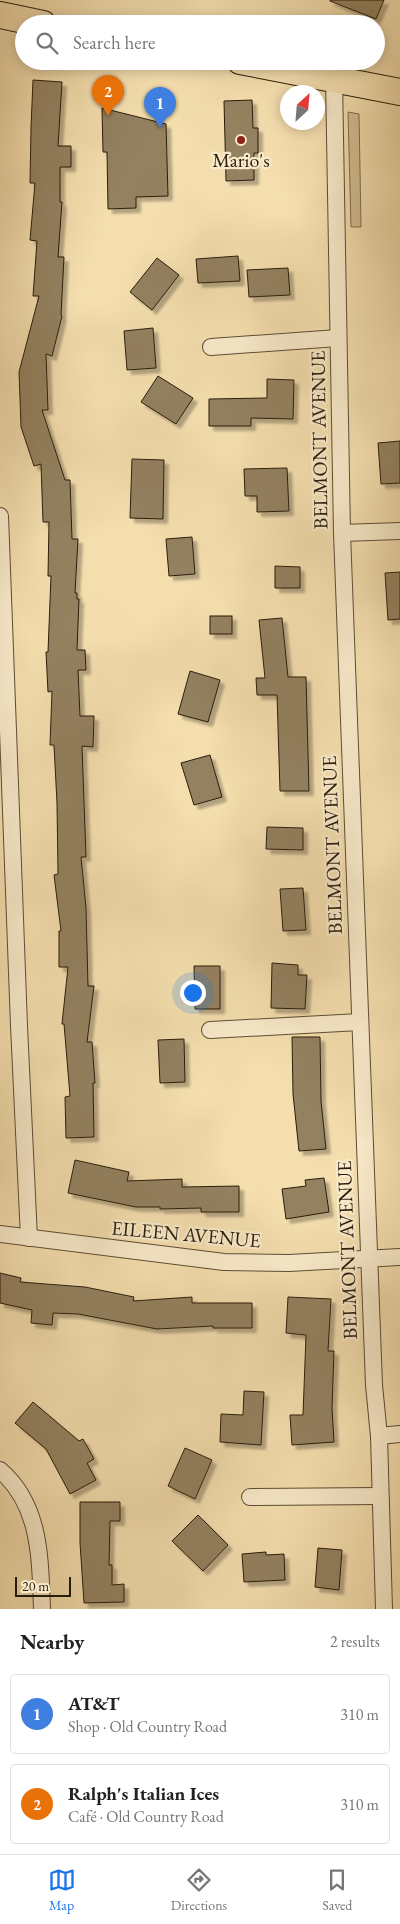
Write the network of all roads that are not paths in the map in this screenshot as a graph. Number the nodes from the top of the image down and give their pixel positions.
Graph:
1 (0, 15) edge
2 (15, 18) edge
3 (287, 70) edge
4 (334, 79) junction
5 (400, 92) edge
6 (338, 338) junction
7 (211, 347) dead end
8 (0, 516) edge
9 (400, 531) edge
10 (342, 533) junction
11 (360, 1022) junction
12 (210, 1030) dead end
13 (0, 1234) edge
14 (29, 1238) junction
15 (400, 1257) edge
16 (369, 1259) junction
17 (400, 1434) edge
18 (378, 1436) junction
19 (0, 1470) edge
20 (380, 1496) junction
21 (250, 1497) dead end
22 (42, 1609) edge
23 (384, 1609) edge

1 - 2 main road
3 - 4 main road
4 - 5 main road
4 - 6 street, BELMONT AVENUE
6 - 7 street
6 - 10 street, BELMONT AVENUE
8 - 14 street
9 - 10 street
10 - 11 street, BELMONT AVENUE
11 - 12 street
11 - 16 street, BELMONT AVENUE
13 - 14 street, EILEEN AVENUE
14 - 16 street, EILEEN AVENUE
15 - 16 street, EILEEN AVENUE
16 - 18 street, BELMONT AVENUE
17 - 18 street
18 - 20 street, BELMONT AVENUE
19 - 22 street
20 - 21 street
20 - 23 street, BELMONT AVENUE

